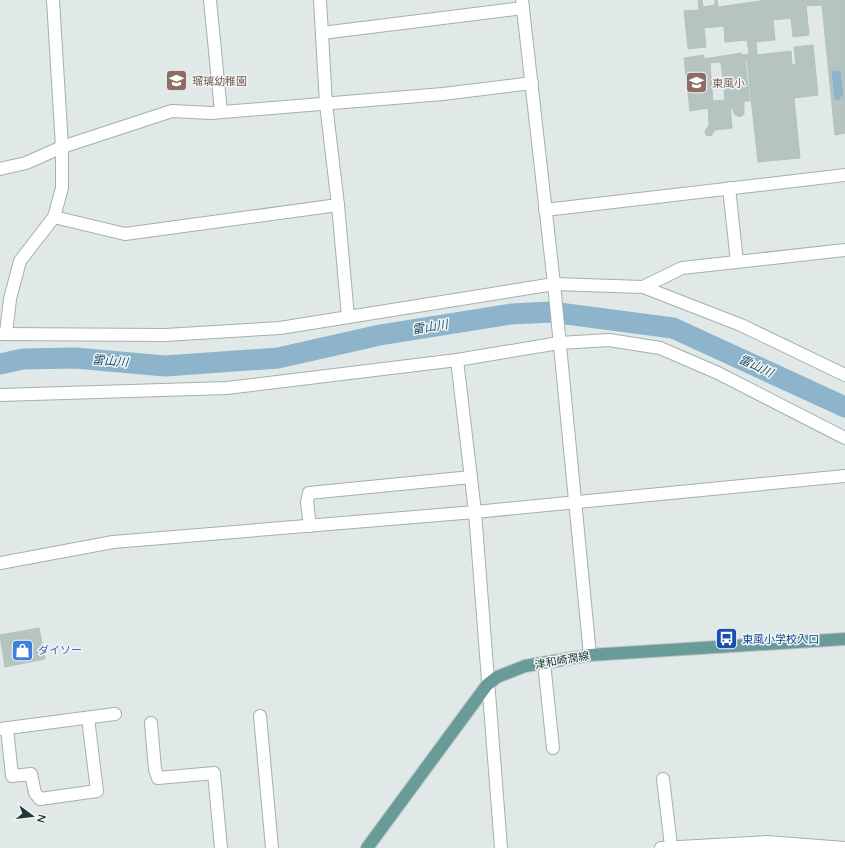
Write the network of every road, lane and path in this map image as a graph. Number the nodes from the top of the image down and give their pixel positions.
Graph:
1 (53, 0) edge
2 (210, 0) edge
3 (320, 0) edge
4 (523, 4) edge
5 (322, 33) junction
6 (532, 83) junction
7 (326, 104) junction
8 (221, 112) junction
9 (62, 147) junction
10 (0, 169) edge
11 (845, 175) edge
12 (729, 188) junction
13 (338, 205) junction
14 (545, 210) junction
15 (54, 217) junction
16 (845, 250) edge
17 (737, 262) junction
18 (554, 284) junction
19 (643, 287) junction
20 (348, 317) junction
21 (3, 334) edge
22 (559, 343) junction
23 (457, 360) junction
24 (845, 375) edge
25 (0, 395) edge
26 (845, 438) edge
27 (845, 476) edge
28 (471, 478) junction
29 (575, 501) junction
30 (475, 512) junction
31 (310, 526) junction
32 (0, 563) edge
33 (845, 639) edge
34 (590, 655) junction
35 (544, 663) junction
36 (487, 685) junction
37 (115, 714) dead end
38 (260, 716) dead end
39 (88, 718) junction
40 (151, 723) dead end
41 (3, 728) edge
42 (553, 748) dead end
43 (663, 778) dead end
44 (666, 847) edge
45 (222, 848) edge
46 (272, 848) edge
47 (367, 848) edge
48 (501, 848) edge
49 (845, 848) edge

1 - 9 street
2 - 8 street
3 - 5 street
4 - 5 street
4 - 6 street
5 - 7 street
6 - 7 street
6 - 14 street
7 - 8 street
7 - 13 street
8 - 9 street
9 - 10 street
9 - 15 street
11 - 12 street
12 - 14 street
12 - 17 street
13 - 15 street
13 - 20 street
14 - 18 street
15 - 21 street
16 - 17 street
17 - 19 street
18 - 19 street
18 - 20 street
18 - 22 street
19 - 24 street
20 - 21 street
22 - 23 street
22 - 26 street
22 - 29 street
23 - 25 street
23 - 28 street
27 - 29 street
28 - 30 street
28 - 31 street
29 - 30 street
29 - 34 street
30 - 31 street
30 - 36 street
31 - 32 street
33 - 34 main road, 津和崎潤線
34 - 35 main road, 津和崎潤線
35 - 36 main road, 津和崎潤線
35 - 42 street
36 - 47 main road, 津和崎潤線
36 - 48 street
37 - 39 street
38 - 46 street
39 - 41 street
39 - 41 street
40 - 45 street
43 - 44 street
44 - 49 street

